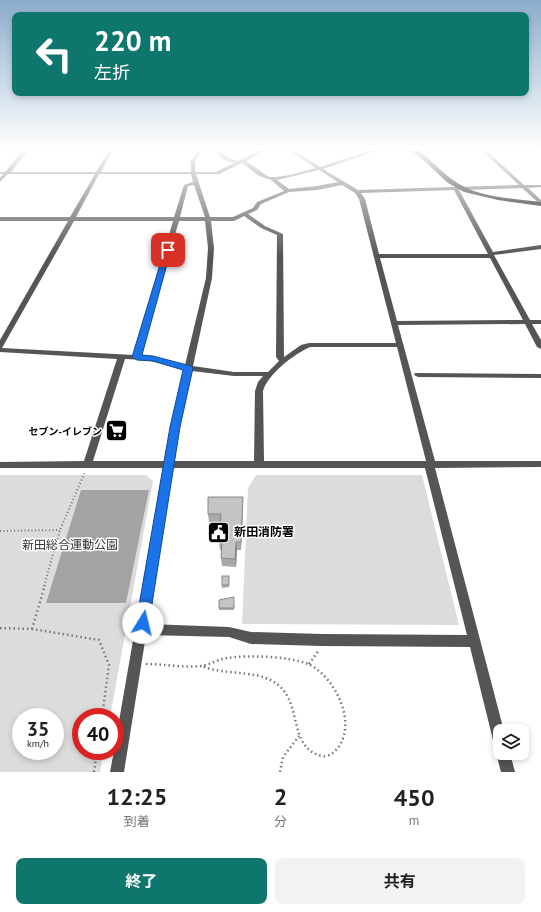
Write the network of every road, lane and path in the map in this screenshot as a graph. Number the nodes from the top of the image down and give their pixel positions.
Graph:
1 (93, 184) edge
2 (191, 184) edge
3 (196, 184) edge
4 (279, 184) edge
5 (337, 184) edge
6 (344, 184) edge
7 (455, 184) edge
8 (519, 184) edge
9 (541, 186) edge
10 (522, 187) junction
11 (464, 189) junction
12 (456, 190) junction
13 (288, 191) junction
14 (356, 192) junction
15 (541, 204) edge
16 (245, 215) junction
17 (0, 219) edge
18 (73, 219) junction
19 (176, 219) junction
20 (208, 219) junction
21 (541, 247) edge
22 (491, 255) junction
23 (377, 256) junction
24 (541, 322) edge
25 (394, 323) junction
26 (529, 326) junction
27 (400, 345) junction
28 (0, 346) edge
29 (541, 347) edge
30 (0, 350) edge
31 (122, 356) junction
32 (137, 357) junction
33 (282, 361) junction
34 (188, 368) junction
35 (268, 374) junction
36 (418, 375) dead end
37 (541, 376) edge
38 (88, 464) junction
39 (169, 464) junction
40 (430, 464) junction
41 (541, 464) edge
42 (0, 465) edge
43 (259, 465) junction
44 (60, 530) junction
45 (0, 531) edge
46 (0, 628) edge
47 (32, 629) junction
48 (142, 629) junction
49 (322, 640) junction
50 (474, 642) junction
51 (146, 664) dead end
52 (309, 664) junction
53 (202, 666) junction
54 (103, 708) edge
55 (496, 724) edge
56 (299, 736) junction
57 (96, 760) edge
58 (505, 760) edge
59 (94, 772) edge
60 (117, 772) edge
61 (280, 772) edge
62 (508, 772) edge

1 - 18 street
2 - 19 street
3 - 20 street
4 - 13 street
5 - 13 street
6 - 14 street
7 - 11 main road
8 - 10 street
9 - 10 street
10 - 11 street
10 - 15 street
11 - 12 street
11 - 15 main road
12 - 14 street
12 - 22 street
13 - 16 street
14 - 23 street
16 - 20 street
16 - 33 street
17 - 18 street
18 - 19 street
18 - 28 street
19 - 20 street
19 - 32 street
20 - 34 street
21 - 22 street
22 - 23 street
22 - 26 street
23 - 25 street
24 - 26 street
25 - 26 street
25 - 27 street
26 - 29 street
27 - 33 street
27 - 40 street
30 - 31 street
31 - 32 street
31 - 38 street
32 - 34 street
33 - 35 street
34 - 35 street
34 - 39 street
35 - 43 street
36 - 37 street
38 - 39 street
38 - 42 street
38 - 44 path
39 - 43 street
39 - 48 street
40 - 41 street
40 - 43 street
40 - 50 street
44 - 45 path
44 - 47 path
46 - 47 path
47 - 54 path
48 - 49 street
48 - 60 street
49 - 50 street
49 - 52 path
50 - 55 street
51 - 53 path
52 - 53 path
52 - 56 path
53 - 56 path
56 - 61 path
57 - 59 path
58 - 62 street

